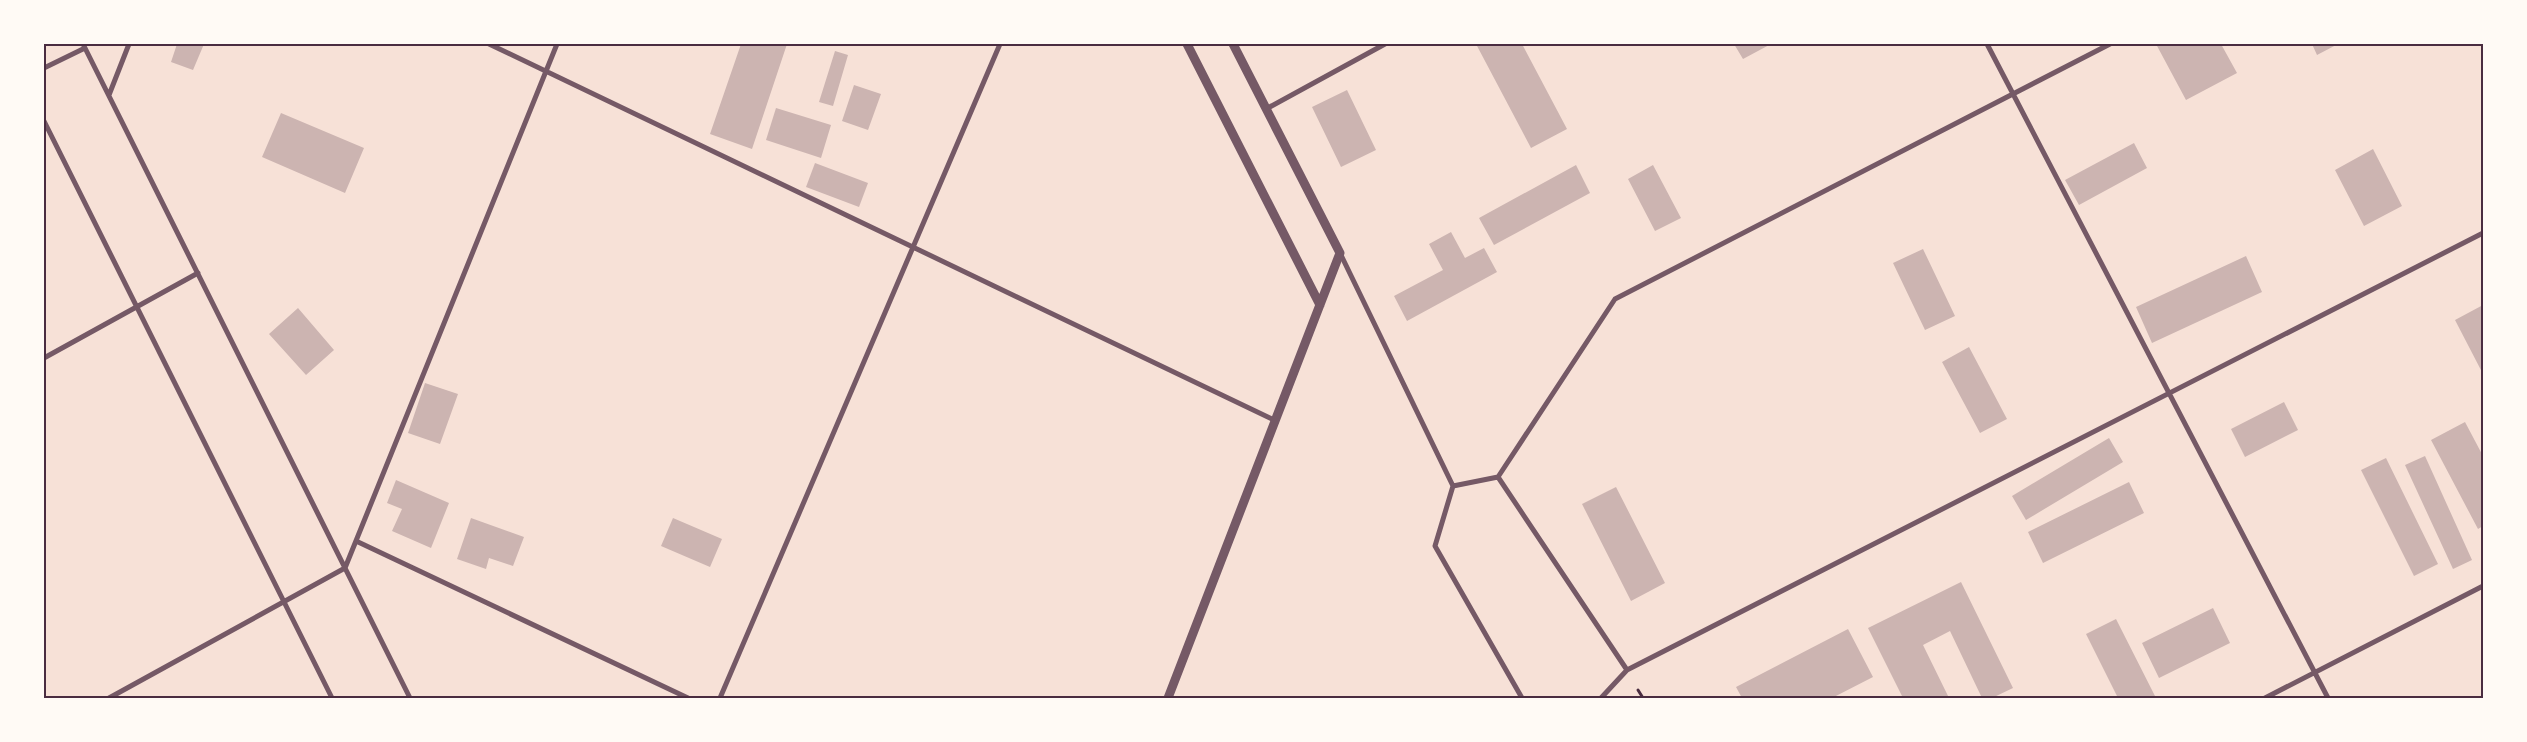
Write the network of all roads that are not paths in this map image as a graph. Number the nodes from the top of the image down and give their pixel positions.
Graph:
1 (129, 44) edge
2 (489, 44) edge
3 (557, 44) edge
4 (1000, 44) edge
5 (1187, 44) edge
6 (1233, 44) edge
7 (1386, 44) edge
8 (1987, 44) edge
9 (2110, 44) edge
10 (84, 46) edge
11 (44, 68) edge
12 (546, 71) junction
13 (2013, 94) junction
14 (109, 95) junction
15 (1266, 109) junction
16 (44, 121) edge
17 (2483, 233) edge
18 (913, 247) junction
19 (1340, 253) junction
20 (198, 273) junction
21 (1320, 305) junction
22 (137, 307) junction
23 (44, 358) edge
24 (2168, 393) junction
25 (1276, 421) junction
26 (1498, 477) junction
27 (1453, 486) junction
28 (356, 541) junction
29 (345, 568) junction
30 (2483, 586) edge
31 (284, 604) junction
32 (1627, 670) junction
33 (2314, 673) junction
34 (109, 698) edge
35 (332, 698) edge
36 (410, 698) edge
37 (688, 698) edge
38 (720, 698) edge
39 (1168, 698) edge
40 (1522, 698) edge
41 (1601, 698) edge
42 (2265, 698) edge
43 (2328, 698) edge

1 - 14 street
2 - 12 street
3 - 12 street
4 - 18 street
5 - 21 street
6 - 15 street
7 - 15 street
8 - 13 street
9 - 13 street
10 - 11 street
10 - 14 street
12 - 18 street
12 - 28 street
13 - 24 street
13 - 26 street
14 - 20 street
15 - 19 street
16 - 22 street
17 - 24 street
18 - 25 street
18 - 38 street
19 - 21 street
19 - 27 street
20 - 22 street
20 - 29 street
21 - 25 street
22 - 23 street
22 - 31 street
24 - 32 street
24 - 33 street
25 - 39 street
26 - 27 street
26 - 32 street
27 - 40 street
28 - 29 street
28 - 37 street
29 - 31 street
29 - 36 street
30 - 33 street
31 - 34 street
31 - 35 street
32 - 41 street
33 - 42 street
33 - 43 street

